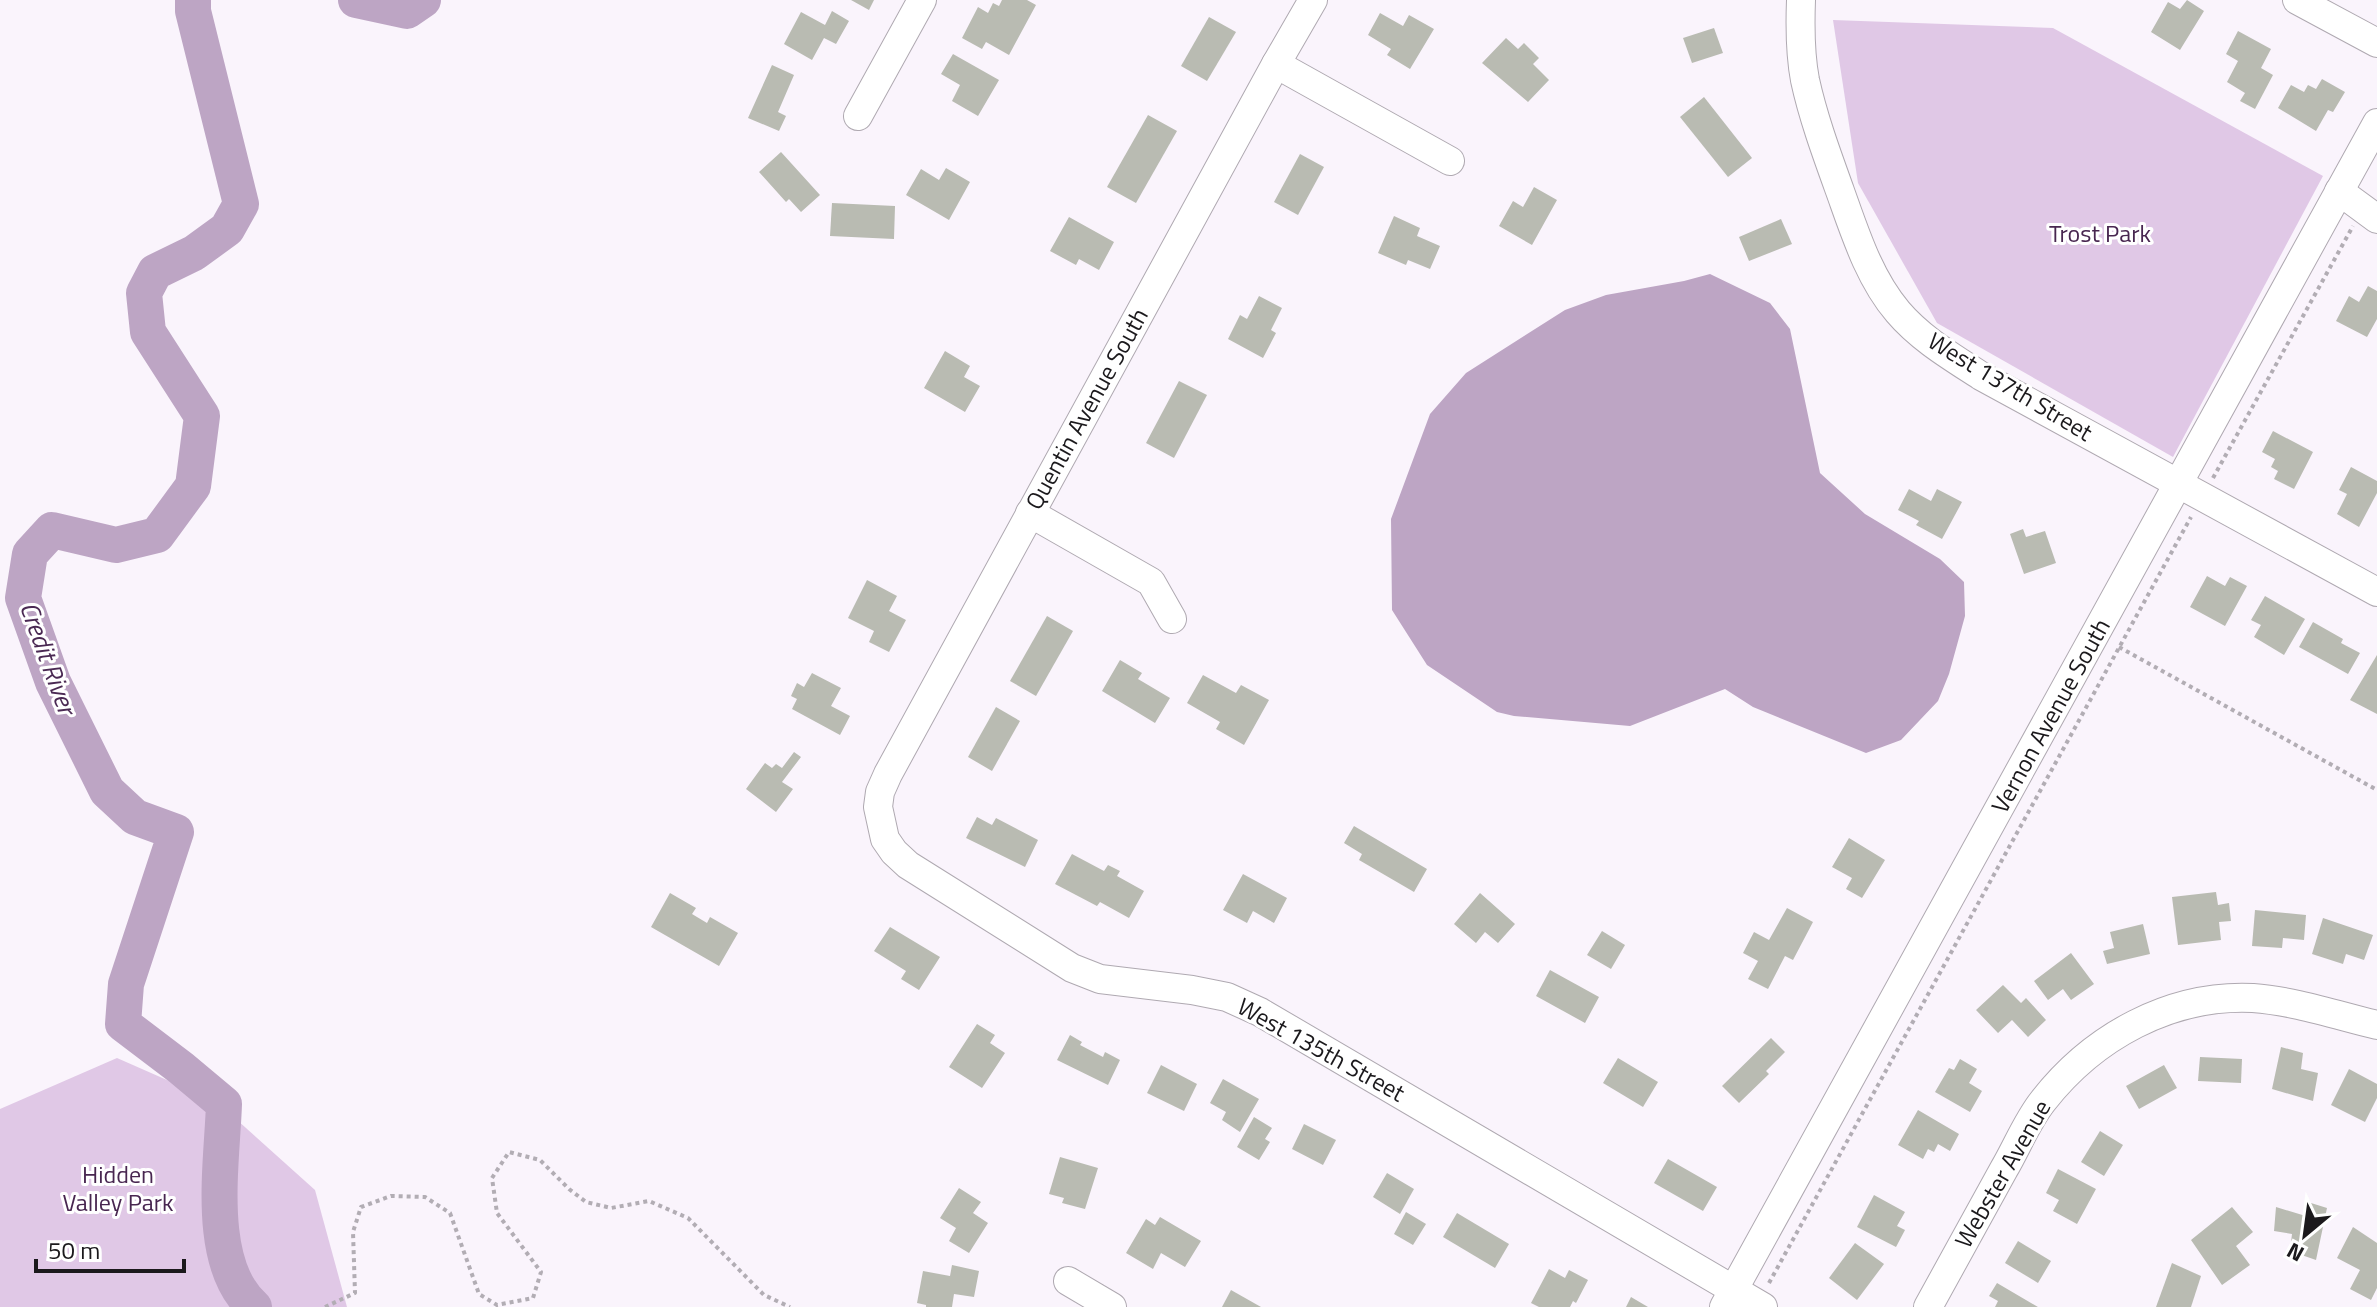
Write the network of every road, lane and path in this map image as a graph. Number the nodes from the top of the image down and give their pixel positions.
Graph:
1 (922, 0) edge
2 (1313, 0) edge
3 (1801, 0) edge
4 (2297, 0) edge
5 (2377, 43) edge
6 (1276, 64) junction
7 (858, 116) dead end
8 (2377, 123) edge
9 (1450, 161) dead end
10 (2339, 191) junction
11 (2370, 214) edge
12 (2191, 490) junction
13 (1030, 513) junction
14 (2377, 592) edge
15 (1172, 619) dead end
16 (2108, 641) junction
17 (2377, 790) edge
18 (880, 824) joint
19 (2377, 1025) edge
20 (1068, 1281) dead end
21 (1745, 1302) edge
22 (325, 1307) edge
23 (790, 1307) edge
24 (1112, 1307) edge
25 (1928, 1307) edge

1 - 7 street
2 - 6 street, Quentin Avenue South
3 - 12 street, West 137th Street
4 - 5 street
6 - 9 street
6 - 13 street, Quentin Avenue South
8 - 10 street, Vernon Avenue South
10 - 11 street
10 - 12 street, Vernon Avenue South
11 - 12 path
12 - 14 street, West 137th Street
12 - 16 street, Vernon Avenue South
12 - 16 path
13 - 15 street
13 - 18 street, Quentin Avenue South
16 - 17 path
16 - 21 street, Vernon Avenue South
16 - 21 path
18 - 21 street, West 135th Street
19 - 25 street, Webster Avenue
20 - 24 street
22 - 23 path

